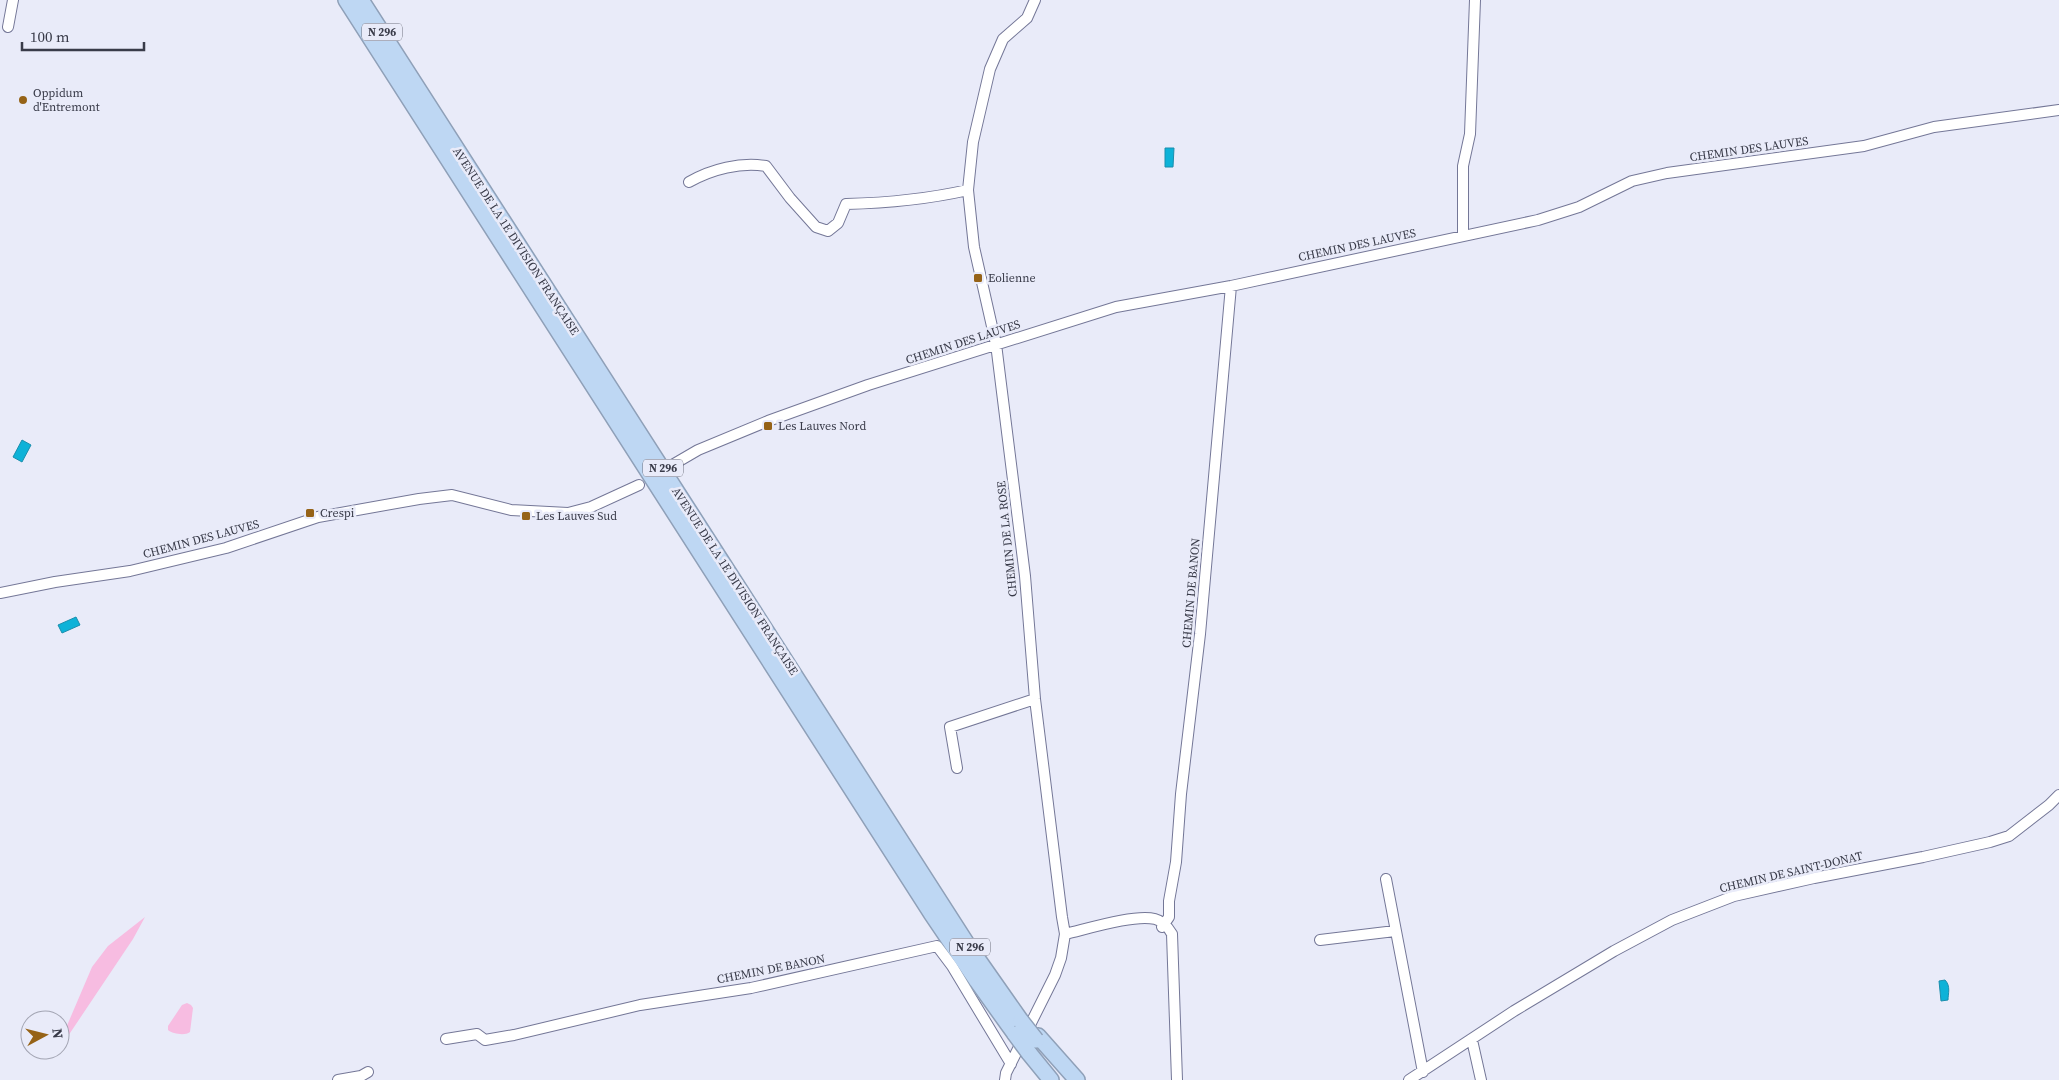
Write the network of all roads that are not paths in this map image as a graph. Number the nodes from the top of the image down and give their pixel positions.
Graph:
1 (13, 0) edge
2 (346, 0) edge
3 (361, 0) edge
4 (1035, 0) edge
5 (1475, 0) edge
6 (8, 27) dead end
7 (2059, 110) edge
8 (689, 182) dead end
9 (968, 190) junction
10 (1463, 235) junction
11 (1231, 286) junction
12 (996, 344) junction
13 (674, 464) dead end
14 (638, 485) dead end
15 (0, 593) edge
16 (1035, 699) junction
17 (957, 768) dead end
18 (2059, 795) edge
19 (1386, 879) dead end
20 (1158, 923) junction
21 (1395, 931) junction
22 (1066, 934) junction
23 (1320, 940) dead end
24 (1019, 1024) junction
25 (446, 1039) dead end
26 (1472, 1040) junction
27 (1035, 1043) junction
28 (1011, 1064) junction
29 (368, 1072) dead end
30 (1423, 1072) junction
31 (338, 1080) edge
32 (1005, 1080) edge
33 (1051, 1080) edge
34 (1069, 1080) edge
35 (1076, 1080) edge
36 (1177, 1080) edge
37 (1409, 1080) edge
38 (1481, 1080) edge

1 - 6 street
2 - 24 highway, AVENUE DE LA 1E DIVISION FRANÇAISE / N 296
3 - 24 highway, AVENUE DE LA 1E DIVISION FRANÇAISE / N 296
4 - 9 street, CHEMIN DE LA ROSE
5 - 10 street
7 - 10 street, CHEMIN DES LAUVES
8 - 9 street
9 - 12 street, CHEMIN DE LA ROSE
10 - 11 street, CHEMIN DES LAUVES
11 - 12 street, CHEMIN DES LAUVES
11 - 20 street, CHEMIN DE BANON
12 - 13 street, CHEMIN DES LAUVES
12 - 16 street, CHEMIN DE LA ROSE
14 - 15 street, CHEMIN DES LAUVES
16 - 17 street
16 - 22 street, CHEMIN DE LA ROSE
18 - 26 street, CHEMIN DE SAINT-DONAT
19 - 21 street
20 - 22 street
20 - 36 street
21 - 23 street
21 - 30 street
22 - 28 street, CHEMIN DE LA ROSE
24 - 27 highway, AVENUE DE LA 1E DIVISION FRANÇAISE / N 296, bridge
25 - 28 street, CHEMIN DE BANON
26 - 30 street, CHEMIN DE SAINT-DONAT
26 - 38 street
27 - 33 highway, AVENUE DE LA 1E DIVISION FRANÇAISE / N 296
27 - 34 highway, AVENUE DE LA 1E DIVISION FRANÇAISE / N 296
27 - 35 highway
28 - 32 street, CHEMIN DE LA ROSE
29 - 31 street
30 - 37 street, CHEMIN DE SAINT-DONAT

